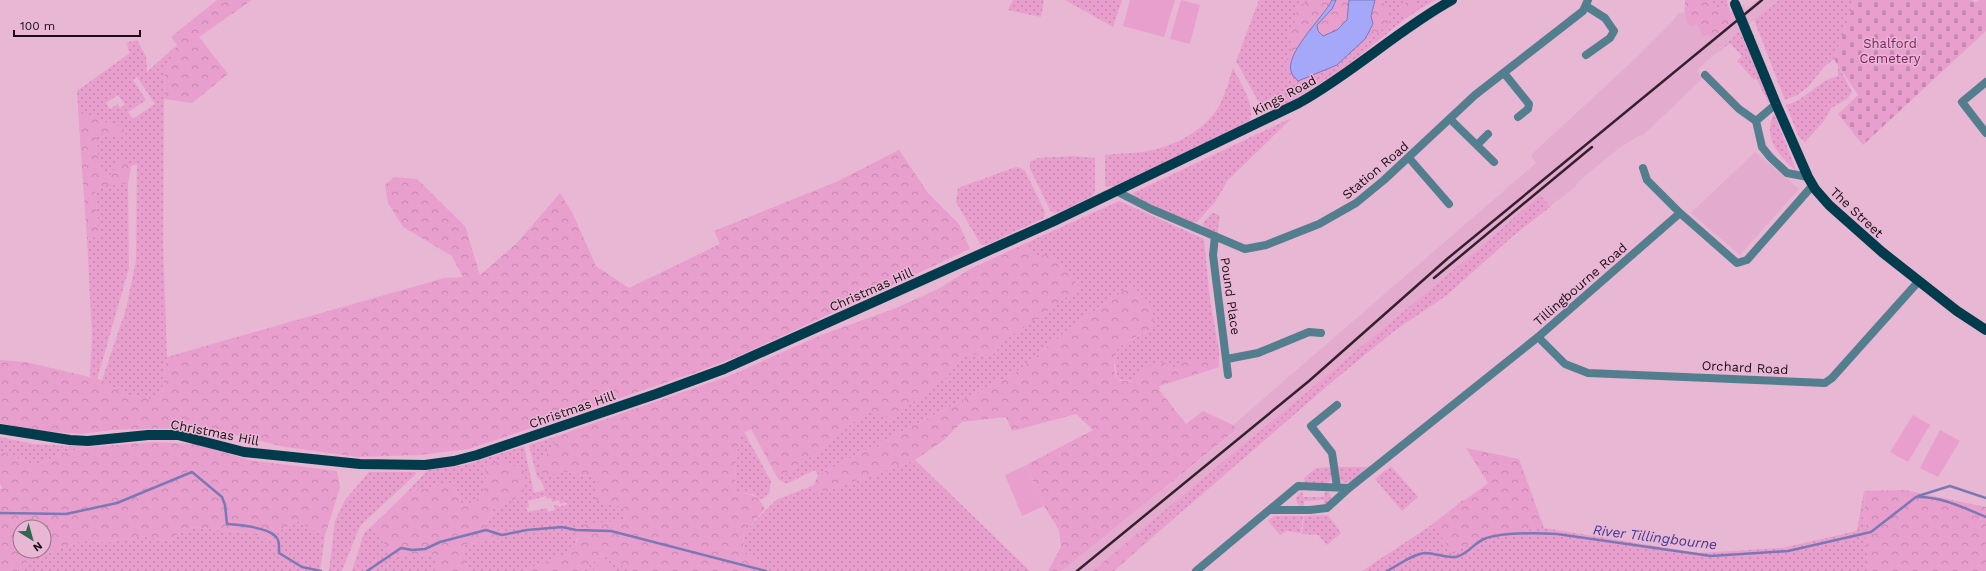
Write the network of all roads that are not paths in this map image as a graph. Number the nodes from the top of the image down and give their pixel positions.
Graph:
1 (1452, 0) edge
2 (1734, 2) edge
3 (1587, 3) edge
4 (1586, 55) dead end
5 (1504, 73) junction
6 (1706, 75) dead end
7 (1986, 82) edge
8 (1776, 104) junction
9 (1518, 117) dead end
10 (1450, 119) junction
11 (1756, 121) junction
12 (1986, 133) edge
13 (1488, 134) dead end
14 (1477, 145) junction
15 (1409, 158) junction
16 (1494, 162) dead end
17 (1643, 168) dead end
18 (1810, 181) junction
19 (1116, 191) junction
20 (1449, 204) dead end
21 (1680, 213) junction
22 (1215, 236) junction
23 (1918, 282) junction
24 (1986, 330) edge
25 (1321, 332) dead end
26 (1538, 336) junction
27 (1227, 359) junction
28 (1228, 375) dead end
29 (1337, 405) dead end
30 (0, 429) edge
31 (1337, 487) junction
32 (1349, 488) junction
33 (1270, 510) junction
34 (1196, 571) edge

1 - 19 main road, Kings Road
2 - 8 main road, The Street, bridge
3 - 4 street
3 - 5 street, Station Road
5 - 9 street
5 - 10 street, Station Road
6 - 11 street
7 - 12 street
8 - 11 street
8 - 18 main road, The Street
10 - 14 street
10 - 15 street, Station Road
11 - 18 street
13 - 14 street
14 - 16 street
15 - 20 street
15 - 22 street, Station Road
17 - 21 street
18 - 21 street
18 - 23 main road, The Street
19 - 22 street, Station Road
19 - 30 main road, Christmas Hill
21 - 26 street, Tillingbourne Road
22 - 27 street, Pound Place
23 - 24 main road, The Street
23 - 26 street, Orchard Road
25 - 27 street
26 - 32 street, Tillingbourne Road
27 - 28 street, Pound Place
29 - 31 street
31 - 32 street
31 - 33 street
32 - 33 street, Tillingbourne Road
33 - 34 street

